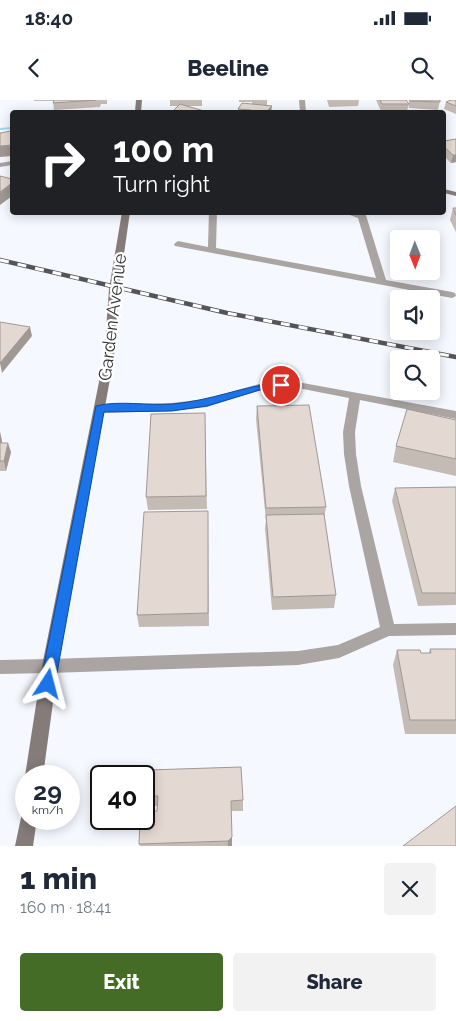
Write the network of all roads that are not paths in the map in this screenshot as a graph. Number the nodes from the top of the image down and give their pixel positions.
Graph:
1 (126, 215) edge
2 (213, 215) edge
3 (362, 215) edge
4 (178, 244) dead end
5 (212, 250) junction
6 (382, 282) junction
7 (452, 295) dead end
8 (356, 396) junction
9 (100, 409) junction
10 (456, 415) edge
11 (456, 629) edge
12 (388, 630) junction
13 (50, 666) junction
14 (0, 667) edge
15 (36, 765) edge
16 (26, 830) edge
17 (24, 846) edge

1 - 9 street, Garden Avenue
2 - 5 street
3 - 6 street
4 - 5 street
5 - 6 street
6 - 7 street
8 - 9 street
8 - 10 street
8 - 12 street
9 - 13 street, Garden Avenue
11 - 12 street
12 - 13 street
13 - 14 street
13 - 15 street, Garden Avenue
16 - 17 street

